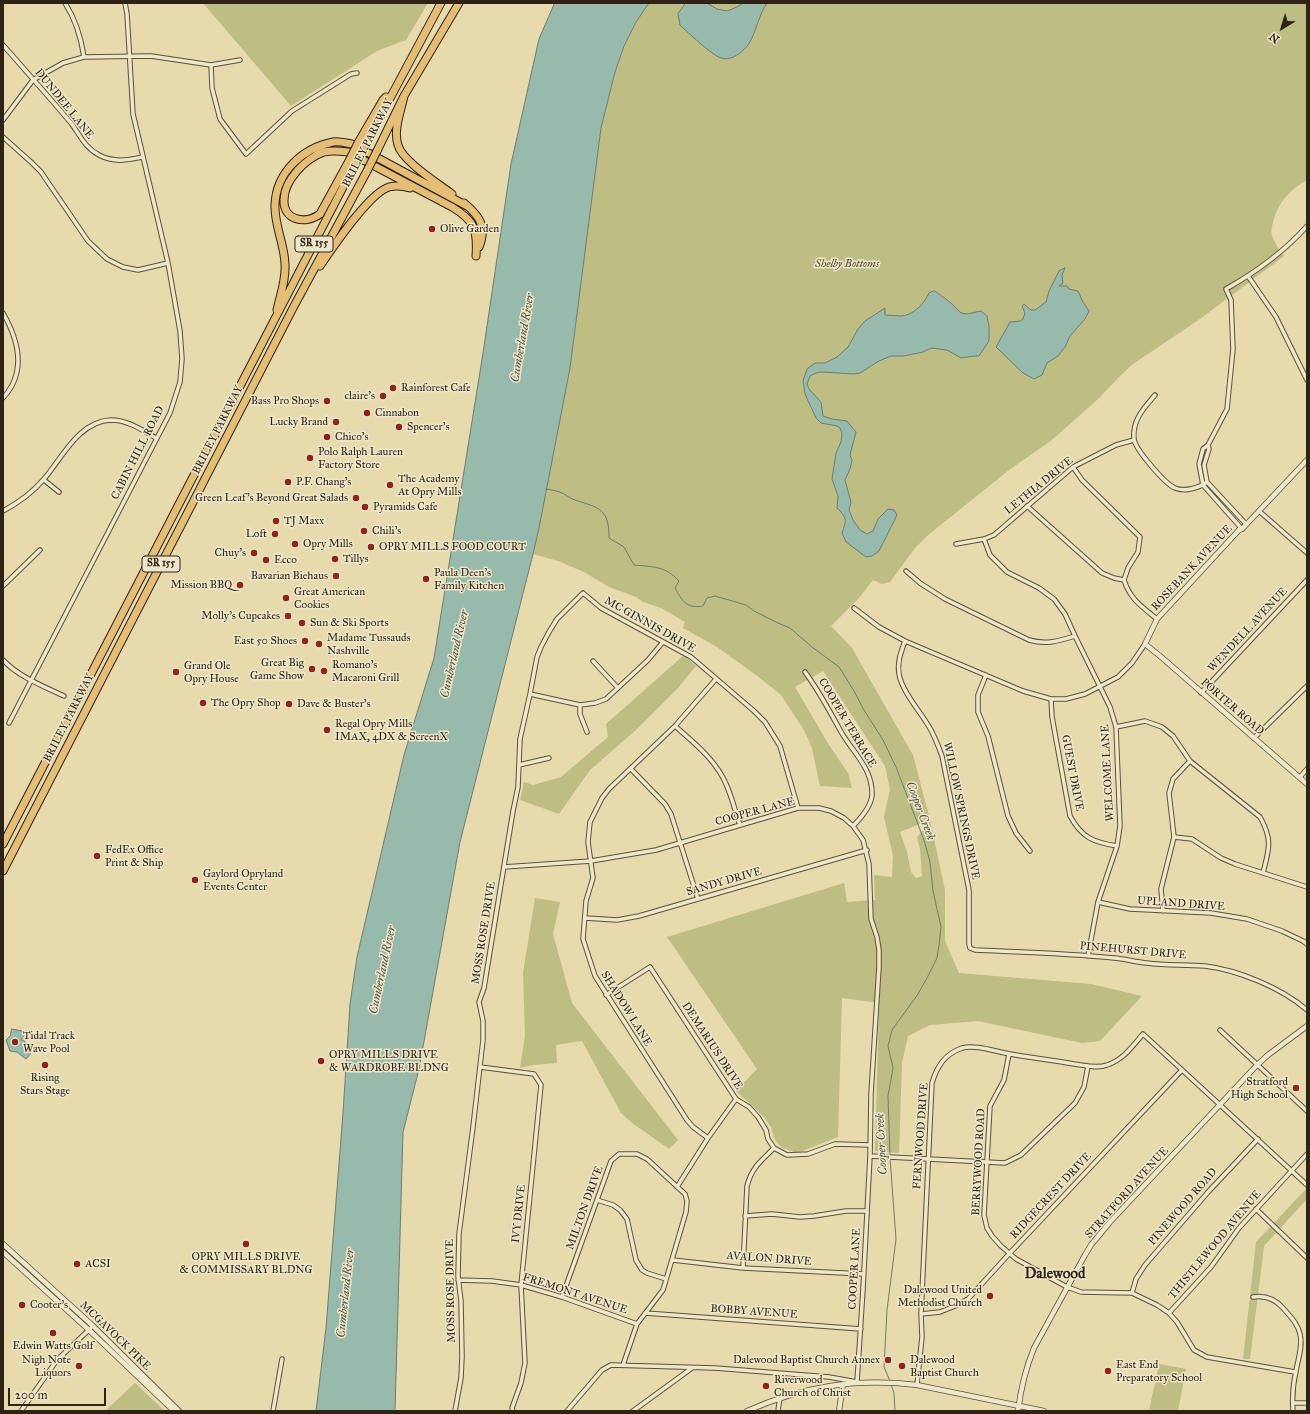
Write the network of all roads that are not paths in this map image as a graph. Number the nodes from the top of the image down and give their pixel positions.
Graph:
1 (65, 3) edge
2 (125, 3) edge
3 (441, 3) edge
4 (459, 3) edge
5 (3, 45) edge
6 (129, 56) junction
7 (84, 57) junction
8 (240, 60) dead end
9 (211, 65) junction
10 (357, 73) dead end
11 (33, 80) junction
12 (404, 96) junction
13 (3, 120) edge
14 (3, 137) edge
15 (143, 157) junction
16 (351, 164) junction
17 (425, 194) junction
18 (467, 206) junction
19 (478, 217) junction
20 (471, 222) junction
21 (1307, 226) edge
22 (168, 263) junction
23 (1248, 276) junction
24 (293, 308) junction
25 (3, 313) edge
26 (8, 321) junction
27 (274, 323) junction
28 (3, 324) edge
29 (1307, 380) edge
30 (1155, 395) dead end
31 (3, 398) edge
32 (156, 438) junction
33 (1134, 440) junction
34 (1208, 445) junction
35 (1307, 460) edge
36 (1073, 467) junction
37 (44, 480) junction
38 (1207, 482) junction
39 (1203, 485) junction
40 (59, 492) dead end
41 (1027, 506) junction
42 (3, 512) edge
43 (1259, 512) junction
44 (1246, 524) junction
45 (1242, 529) junction
46 (984, 539) junction
47 (956, 544) dead end
48 (40, 550) dead end
49 (1307, 554) edge
50 (906, 571) dead end
51 (1124, 580) junction
52 (1307, 580) edge
53 (3, 586) edge
54 (582, 593) joint
55 (854, 608) dead end
56 (1156, 619) junction
57 (1075, 636) junction
58 (905, 641) junction
59 (663, 642) junction
60 (1144, 644) junction
61 (3, 660) edge
62 (593, 661) dead end
63 (805, 672) dead end
64 (986, 675) junction
65 (716, 678) junction
66 (30, 680) junction
67 (1307, 686) edge
68 (1101, 687) junction
69 (617, 688) junction
70 (1201, 693) junction
71 (530, 694) junction
72 (64, 696) dead end
73 (1051, 699) junction
74 (580, 705) junction
75 (9, 723) dead end
76 (675, 726) junction
77 (1116, 727) junction
78 (587, 732) dead end
79 (1254, 738) junction
80 (549, 758) dead end
81 (1190, 761) junction
82 (519, 765) junction
83 (631, 769) junction
84 (1307, 769) edge
85 (1300, 777) junction
86 (1307, 784) edge
87 (798, 808) junction
88 (740, 825) junction
89 (853, 826) junction
90 (1174, 838) junction
91 (681, 842) junction
92 (3, 843) edge
93 (1117, 846) junction
94 (866, 850) junction
95 (1030, 850) dead end
96 (591, 861) junction
97 (504, 867) junction
98 (3, 871) edge
99 (1263, 873) junction
100 (1307, 888) edge
101 (698, 899) junction
102 (1098, 902) junction
103 (1163, 911) junction
104 (585, 918) junction
105 (1307, 944) edge
106 (970, 948) joint
107 (1088, 956) junction
108 (606, 995) junction
109 (1307, 1010) edge
110 (1307, 1026) edge
111 (1220, 1030) dead end
112 (1010, 1054) junction
113 (1257, 1065) junction
114 (1088, 1066) junction
115 (480, 1067) junction
116 (1182, 1070) junction
117 (736, 1099) junction
118 (1221, 1104) junction
119 (1307, 1112) edge
120 (708, 1138) junction
121 (1258, 1139) junction
122 (870, 1145) junction
123 (774, 1148) junction
124 (1307, 1154) edge
125 (870, 1156) junction
126 (928, 1159) junction
127 (987, 1162) junction
128 (1291, 1170) junction
129 (1307, 1186) edge
130 (677, 1187) junction
131 (597, 1200) junction
132 (1256, 1209) junction
133 (867, 1212) junction
134 (745, 1216) junction
135 (3, 1244) edge
136 (3, 1252) edge
137 (1008, 1254) junction
138 (1307, 1258) edge
139 (673, 1260) junction
140 (743, 1268) junction
141 (864, 1274) junction
142 (666, 1279) junction
143 (458, 1280) junction
144 (521, 1285) junction
145 (1067, 1287) junction
146 (1132, 1293) junction
147 (562, 1297) junction
148 (1253, 1297) dead end
149 (645, 1313) junction
150 (1169, 1313) junction
151 (921, 1314) junction
152 (637, 1324) junction
153 (91, 1328) junction
154 (861, 1329) junction
155 (282, 1359) dead end
156 (623, 1365) junction
157 (692, 1368) junction
158 (1296, 1372) junction
159 (829, 1377) junction
160 (841, 1379) junction
161 (857, 1382) junction
162 (843, 1384) junction
163 (832, 1385) junction
164 (917, 1385) junction
165 (780, 1397) junction
166 (1292, 1403) junction
167 (1307, 1403) edge
168 (1018, 1409) edge
169 (22, 1411) edge
170 (174, 1411) edge
171 (179, 1411) edge
172 (273, 1411) edge
173 (455, 1411) edge
174 (513, 1411) edge
175 (567, 1411) edge
176 (633, 1411) edge
177 (747, 1411) edge
178 (778, 1411) edge
179 (839, 1411) edge
180 (1044, 1411) edge
181 (1293, 1411) edge

1 - 7 street
2 - 6 street, CABIN HILL ROAD
3 - 16 highway, BRILEY PARKWAY / SR 155, bridge
4 - 12 highway, BRILEY PARKWAY / SR 155
5 - 11 street, DUNDEE LANE
6 - 7 street
6 - 9 street
6 - 15 street, CABIN HILL ROAD
7 - 11 street
8 - 9 street
9 - 10 street
11 - 13 street
11 - 15 street, DUNDEE LANE
12 - 18 highway
12 - 24 highway, BRILEY PARKWAY / SR 155, bridge
14 - 22 street
15 - 22 street, CABIN HILL ROAD
16 - 17 highway
16 - 27 highway, BRILEY PARKWAY / SR 155
17 - 20 highway
17 - 24 highway
18 - 19 highway
18 - 27 highway
19 - 20 highway
19 - 20 highway
21 - 23 street
22 - 32 street, CABIN HILL ROAD
23 - 29 street
23 - 34 street
24 - 98 highway, BRILEY PARKWAY / SR 155
25 - 26 street
26 - 28 street
26 - 31 street
27 - 92 highway, BRILEY PARKWAY / SR 155
30 - 33 street
32 - 37 street
32 - 66 street, CABIN HILL ROAD
33 - 36 street, LETHIA DRIVE
33 - 39 street
34 - 38 street
34 - 39 street
35 - 43 street, ROSEBANK AVENUE
36 - 41 street, LETHIA DRIVE
36 - 51 street
37 - 40 street
37 - 42 street
38 - 39 street
38 - 44 street
39 - 45 street
41 - 46 street, LETHIA DRIVE
41 - 51 street
43 - 44 street, ROSEBANK AVENUE
43 - 49 street
44 - 45 street, ROSEBANK AVENUE
45 - 56 street, ROSEBANK AVENUE
46 - 47 street, LETHIA DRIVE
46 - 57 street, WELCOME LANE
48 - 53 street
50 - 57 street
51 - 56 street
52 - 70 street, WENDELL AVENUE
54 - 59 street, MC GINNIS DRIVE
54 - 71 street, MOSS ROSE DRIVE
55 - 58 street, ROSEBANK AVENUE
56 - 60 street, ROSEBANK AVENUE
57 - 68 street, WELCOME LANE
58 - 64 street, ROSEBANK AVENUE
58 - 106 street, WILLOW SPRINGS DRIVE
59 - 65 street, MC GINNIS DRIVE
59 - 69 street
60 - 68 street, ROSEBANK AVENUE
60 - 70 street, PORTER ROAD
61 - 66 street
62 - 69 street
63 - 89 street, COOPER TERRACE
64 - 73 street, ROSEBANK AVENUE
64 - 95 street
65 - 76 street, SHADOW LANE
65 - 87 street, MC GINNIS DRIVE
66 - 72 street
66 - 75 street, CABIN HILL ROAD
67 - 79 street
68 - 73 street, ROSEBANK AVENUE
68 - 77 street, WELCOME LANE
69 - 74 street
70 - 79 street, PORTER ROAD
71 - 74 street
71 - 82 street, MOSS ROSE DRIVE
73 - 93 street, GUEST DRIVE
74 - 78 street
76 - 83 street, SHADOW LANE
76 - 88 street
77 - 81 street
77 - 93 street, WELCOME LANE
79 - 85 street, PORTER ROAD
80 - 82 street
81 - 90 street
81 - 99 street
82 - 97 street, MOSS ROSE DRIVE
83 - 91 street
83 - 96 street, SHADOW LANE
84 - 85 street
85 - 86 street, PORTER ROAD
87 - 88 street, COOPER LANE
87 - 89 street, COOPER LANE
88 - 91 street, COOPER LANE
89 - 94 street, COOPER LANE
90 - 99 street
90 - 103 street
91 - 96 street, COOPER LANE
91 - 101 street
93 - 102 street, WELCOME LANE
94 - 101 street, SANDY DRIVE
94 - 122 street, COOPER LANE
96 - 97 street, COOPER LANE
96 - 104 street, SHADOW LANE
97 - 115 street, MOSS ROSE DRIVE
99 - 100 street
101 - 104 street, SANDY DRIVE
102 - 103 street, UPLAND DRIVE
102 - 107 street, WELCOME LANE
103 - 105 street, UPLAND DRIVE
104 - 108 street, SHADOW LANE
106 - 107 street, PINEHURST DRIVE
107 - 109 street, PINEHURST DRIVE
108 - 117 street, DEMARIUS DRIVE
108 - 120 street, SHADOW LANE
110 - 113 street, STRATFORD AVENUE
111 - 113 street
112 - 114 street, FERNWOOD DRIVE
112 - 126 street, FERNWOOD DRIVE
112 - 127 street, BERRYWOOD ROAD
113 - 118 street, STRATFORD AVENUE
113 - 119 street
114 - 116 street, FERNWOOD DRIVE
114 - 127 street
115 - 143 street, MOSS ROSE DRIVE
115 - 144 street, IVY DRIVE
116 - 118 street
116 - 137 street, RIDGECREST DRIVE
117 - 120 street
117 - 123 street, DEMARIUS DRIVE
118 - 121 street
118 - 145 street, STRATFORD AVENUE
120 - 130 street
121 - 128 street
121 - 146 street, PINEWOOD ROAD
122 - 123 street
122 - 125 street, COOPER LANE
123 - 134 street
124 - 128 street, THISTLEWOOD AVENUE
125 - 126 street
125 - 133 street, COOPER LANE
126 - 127 street
126 - 151 street, FERNWOOD DRIVE
127 - 137 street, BERRYWOOD ROAD
128 - 129 street
128 - 132 street, THISTLEWOOD AVENUE
130 - 131 street, MILTON DRIVE
130 - 139 street, MILTON DRIVE
131 - 142 street
131 - 147 street, MILTON DRIVE
132 - 138 street
132 - 150 street, THISTLEWOOD AVENUE
133 - 134 street
133 - 141 street, COOPER LANE
134 - 140 street
135 - 153 street, MCGAVOCK PIKE
136 - 153 street, MCGAVOCK PIKE
137 - 145 street, BERRYWOOD ROAD
137 - 151 street, RIDGECREST DRIVE
139 - 140 street, AVALON DRIVE
139 - 142 street, MILTON DRIVE
140 - 141 street, AVALON DRIVE
141 - 154 street, COOPER LANE
142 - 149 street, MILTON DRIVE
143 - 144 street, FREMONT AVENUE
143 - 173 street, MOSS ROSE DRIVE
144 - 147 street, FREMONT AVENUE
144 - 174 street, IVY DRIVE
145 - 146 street, BERRYWOOD ROAD
145 - 168 street, STRATFORD AVENUE
146 - 150 street, BERRYWOOD ROAD
147 - 152 street, FREMONT AVENUE
148 - 158 street
149 - 152 street, MILTON DRIVE
149 - 154 street, BOBBY AVENUE
150 - 158 street, BERRYWOOD ROAD
151 - 164 street, FERNWOOD DRIVE
152 - 156 street, MILTON DRIVE
153 - 169 street
153 - 170 street, MCGAVOCK PIKE
153 - 171 street, MCGAVOCK PIKE
154 - 161 street, COOPER LANE
155 - 172 street
156 - 157 street
156 - 175 street
157 - 159 street
157 - 176 street
158 - 166 street
159 - 160 street
159 - 163 street
160 - 161 street
160 - 162 street
161 - 162 street
161 - 164 street
162 - 163 street
162 - 179 street
163 - 165 street
164 - 168 street
165 - 177 street
165 - 178 street
166 - 167 street
166 - 181 street
168 - 180 street

